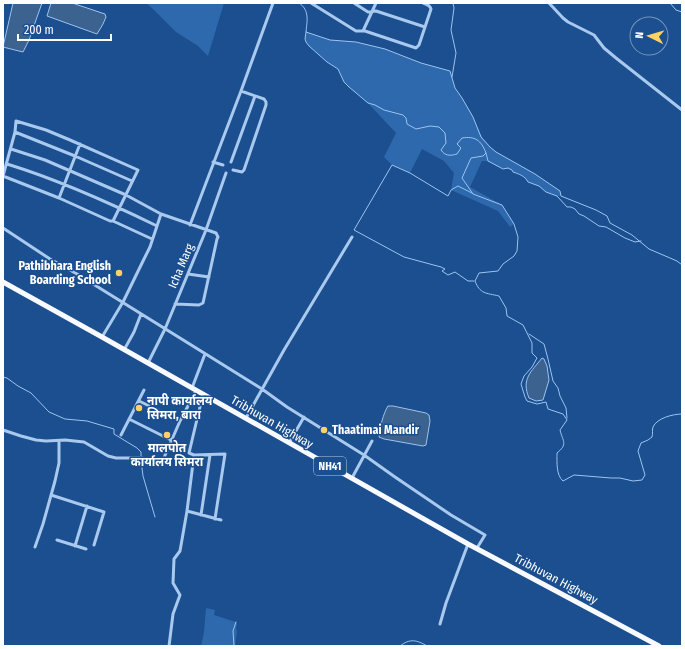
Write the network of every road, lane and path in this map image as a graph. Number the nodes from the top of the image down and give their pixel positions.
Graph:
1 (273, 3) edge
2 (311, 3) edge
3 (354, 3) edge
4 (376, 3) edge
5 (423, 3) edge
6 (549, 3) edge
7 (372, 12) junction
8 (425, 27) junction
9 (363, 31) junction
10 (241, 90) junction
11 (255, 96) junction
12 (682, 110) edge
13 (15, 132) junction
14 (80, 144) junction
15 (11, 150) junction
16 (75, 156) junction
17 (213, 162) junction
18 (7, 164) junction
19 (225, 166) junction
20 (233, 170) junction
21 (70, 171) junction
22 (132, 181) junction
23 (64, 185) junction
24 (126, 195) junction
25 (59, 198) junction
26 (119, 208) junction
27 (161, 214) junction
28 (113, 221) junction
29 (190, 225) junction
30 (157, 226) junction
31 (3, 228) edge
32 (206, 230) junction
33 (352, 237) dead end
34 (152, 239) junction
35 (188, 274) junction
36 (209, 277) junction
37 (3, 282) edge
38 (123, 302) junction
39 (175, 304) junction
40 (142, 314) junction
41 (165, 329) junction
42 (102, 337) junction
43 (124, 350) junction
44 (205, 354) junction
45 (148, 363) junction
46 (262, 389) junction
47 (144, 390) dead end
48 (194, 390) junction
49 (203, 394) junction
50 (139, 401) junction
51 (304, 417) junction
52 (246, 418) junction
53 (129, 419) junction
54 (180, 421) junction
55 (3, 430) edge
56 (121, 435) dead end
57 (172, 440) junction
58 (59, 441) junction
59 (372, 441) dead end
60 (289, 443) junction
61 (194, 455) junction
62 (210, 455) junction
63 (364, 455) junction
64 (352, 478) junction
65 (51, 495) junction
66 (87, 506) junction
67 (187, 511) junction
68 (201, 515) junction
69 (215, 519) junction
70 (221, 520) dead end
71 (57, 540) dead end
72 (468, 544) junction
73 (94, 545) dead end
74 (75, 546) junction
75 (35, 547) dead end
76 (478, 548) junction
77 (86, 549) dead end
78 (440, 624) dead end
79 (169, 646) edge
80 (659, 646) edge

1 - 10 street
2 - 9 street
3 - 7 street
4 - 7 street
5 - 8 street
6 - 12 street
7 - 8 street
7 - 9 street
8 - 9 street
10 - 11 street
10 - 17 street
11 - 19 street, Icha Marg
11 - 20 street
13 - 14 street
13 - 15 street
13 - 16 street
14 - 16 street
14 - 22 street
15 - 18 street
15 - 21 street
16 - 21 street
16 - 22 street
17 - 19 street
17 - 29 street
18 - 23 street
18 - 25 street
19 - 20 street
19 - 20 street
19 - 32 street, Icha Marg
21 - 23 street
21 - 24 street
22 - 24 street
23 - 25 street
23 - 26 street
24 - 26 street
24 - 27 street
25 - 28 street
26 - 28 street
26 - 30 street
27 - 29 street
27 - 30 street
28 - 34 street
29 - 32 street
30 - 34 street
31 - 38 street
32 - 35 street, Icha Marg
32 - 36 street
33 - 46 street
34 - 38 street
35 - 36 street
35 - 39 street, Icha Marg
36 - 39 street
37 - 42 highway, Tribhuvan Highway / NH41
38 - 40 street
38 - 42 street
39 - 41 street, Icha Marg
40 - 41 street
40 - 43 street
41 - 44 street
41 - 45 street, Icha Marg
42 - 43 highway, Tribhuvan Highway / NH41
43 - 45 highway, Tribhuvan Highway / NH41
44 - 46 street
44 - 48 street
45 - 48 highway, Tribhuvan Highway / NH41
46 - 51 street
46 - 52 street
47 - 50 street
48 - 49 highway, Tribhuvan Highway / NH41
48 - 54 street
49 - 52 highway, Tribhuvan Highway / NH41
49 - 61 street
50 - 53 street
50 - 54 street
51 - 60 street
51 - 63 street
52 - 60 highway, Tribhuvan Highway / NH41
53 - 56 street
53 - 57 street
54 - 57 street
55 - 58 street
57 - 58 street
58 - 65 street
59 - 63 street
60 - 64 highway, Tribhuvan Highway / NH41
61 - 62 street
61 - 67 street
62 - 68 street
62 - 69 street
63 - 64 street
63 - 76 street
64 - 72 highway, Tribhuvan Highway / NH41
65 - 66 street
65 - 75 street
66 - 73 street
66 - 74 street
67 - 68 street
67 - 79 street
68 - 69 street
69 - 70 street
71 - 74 street
72 - 76 highway, Tribhuvan Highway / NH41
72 - 78 street
74 - 77 street
76 - 80 highway, Tribhuvan Highway / NH41

